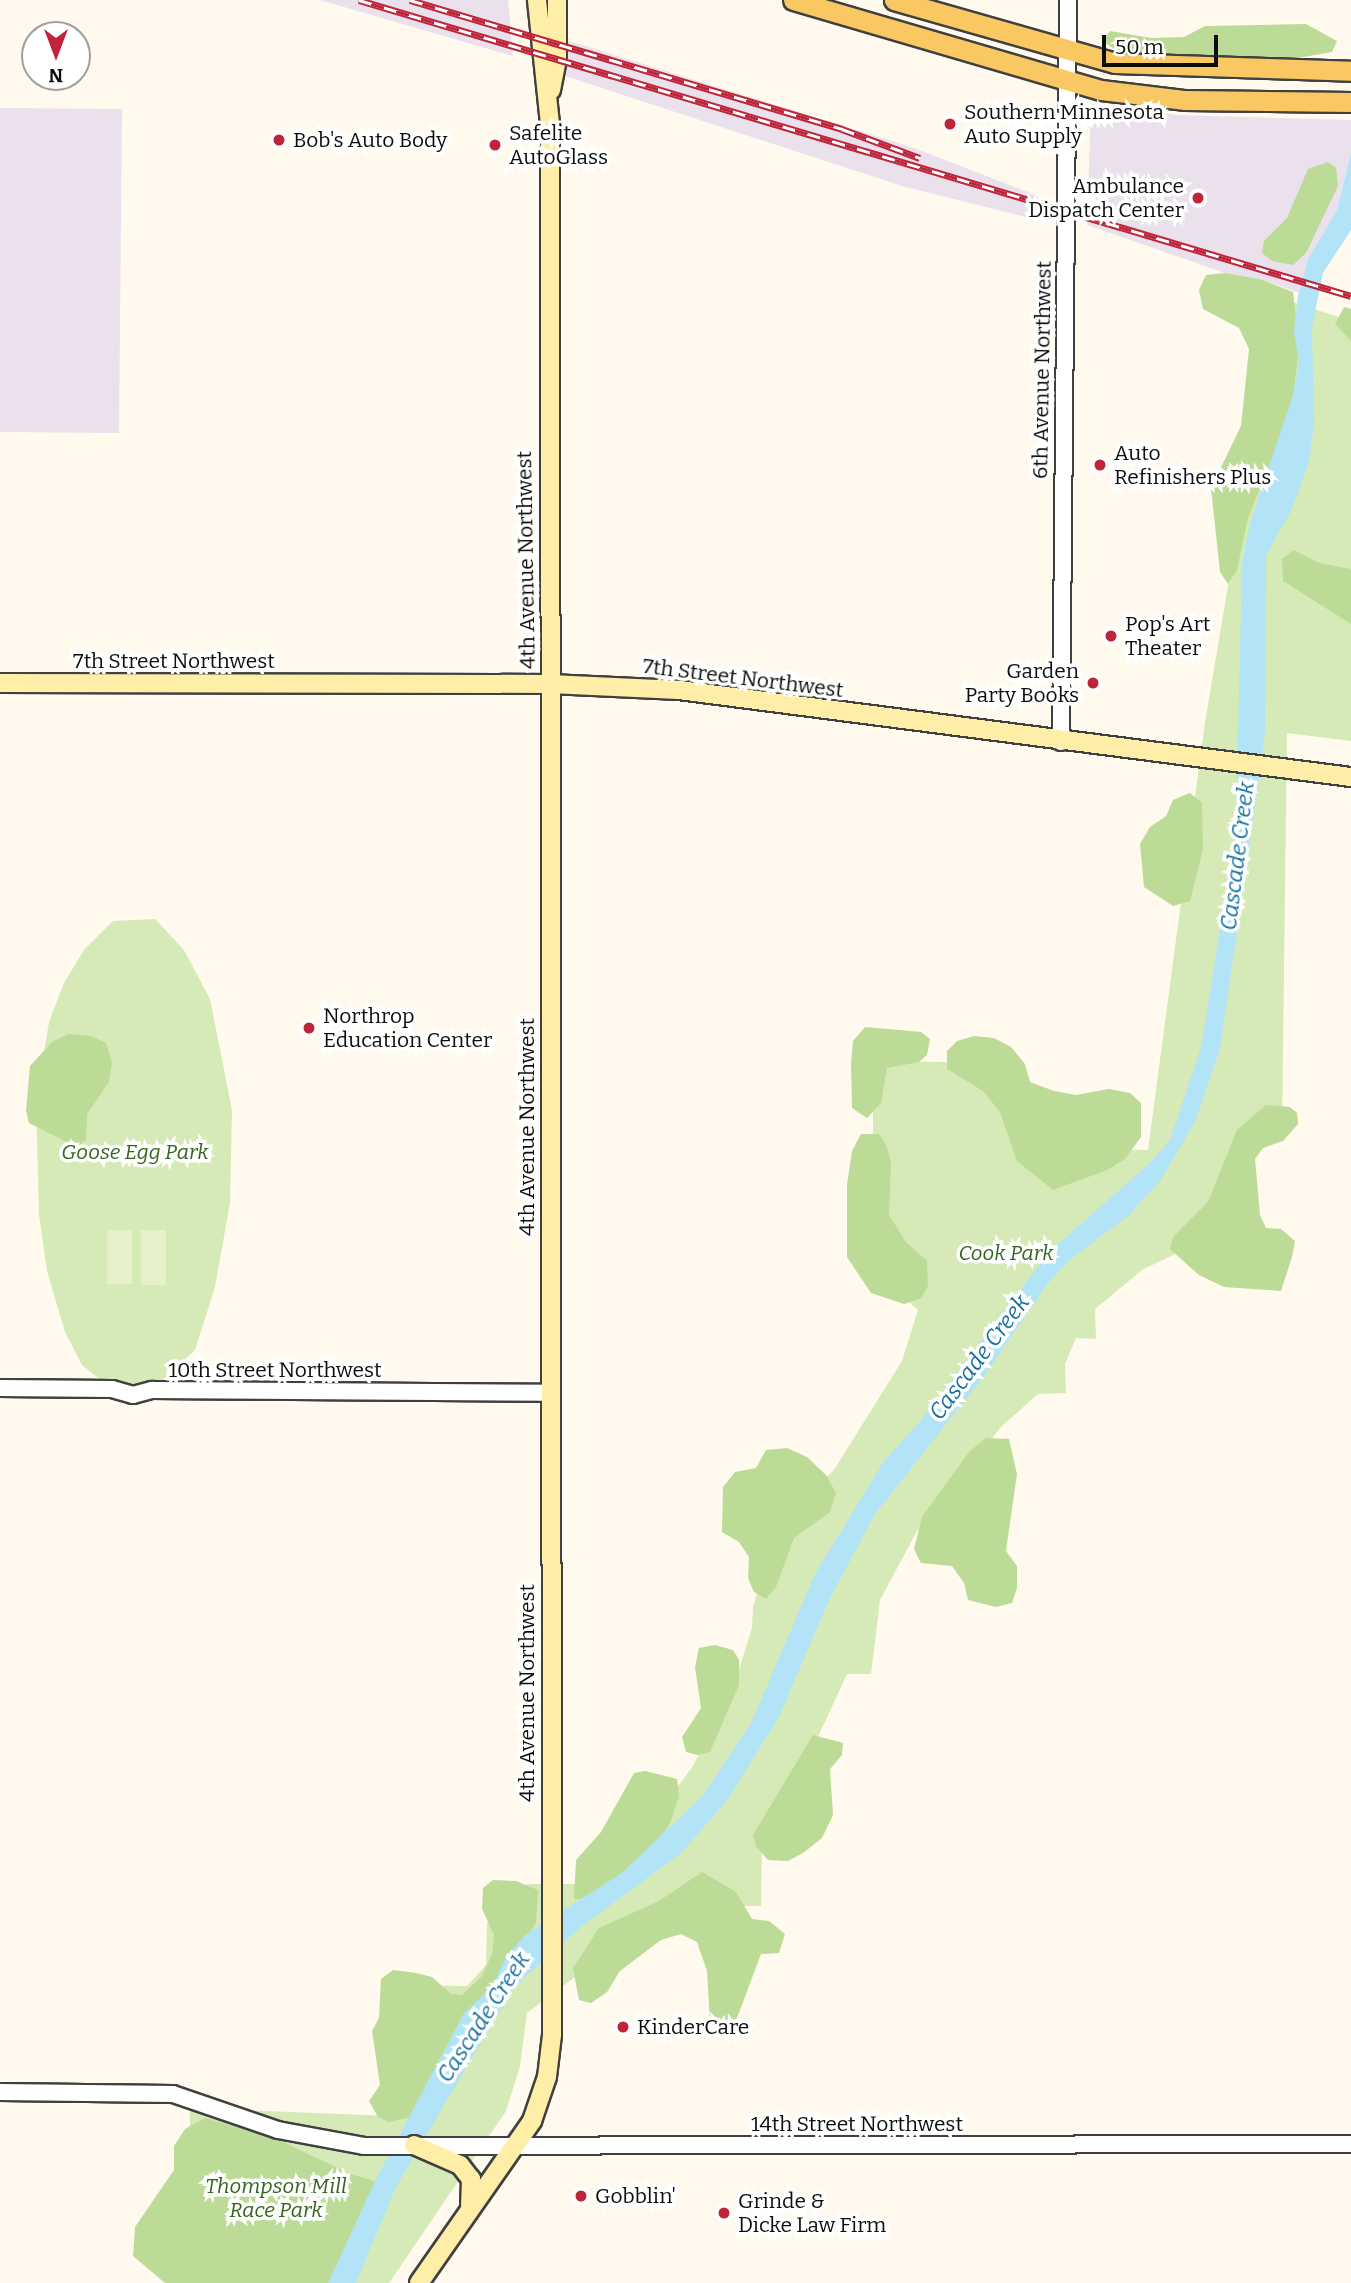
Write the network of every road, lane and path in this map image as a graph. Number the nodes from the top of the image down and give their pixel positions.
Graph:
1 (537, 0) edge
2 (557, 0) edge
3 (793, 0) edge
4 (894, 0) edge
5 (1068, 0) edge
6 (1068, 52) junction
7 (1351, 71) edge
8 (1067, 82) junction
9 (549, 100) junction
10 (1351, 102) edge
11 (0, 683) edge
12 (550, 684) junction
13 (1061, 742) junction
14 (1351, 777) edge
15 (0, 1388) edge
16 (551, 1393) junction
17 (0, 2092) edge
18 (515, 2144) junction
19 (1351, 2144) edge
20 (414, 2145) junction
21 (469, 2210) junction
22 (419, 2283) edge

1 - 9 main road, 4th Avenue Northwest
2 - 9 main road, 4th Avenue Northwest
3 - 8 main road
4 - 6 main road
5 - 6 street, 6th Avenue Northwest
6 - 7 main road
6 - 8 street, 6th Avenue Northwest
8 - 10 main road
8 - 13 street, 6th Avenue Northwest
9 - 12 main road, 4th Avenue Northwest
11 - 12 main road, 7th Street Northwest
12 - 13 main road, 7th Street Northwest
12 - 16 main road, 4th Avenue Northwest
13 - 14 main road, 7th Street Northwest
15 - 16 street, 10th Street Northwest
16 - 18 main road, 4th Avenue Northwest
17 - 20 street, 14th Street Northwest
18 - 19 street, 14th Street Northwest
18 - 20 street, 14th Street Northwest
18 - 21 main road, 4th Avenue Northwest
20 - 21 main road
21 - 22 main road, 4th Avenue Northwest

